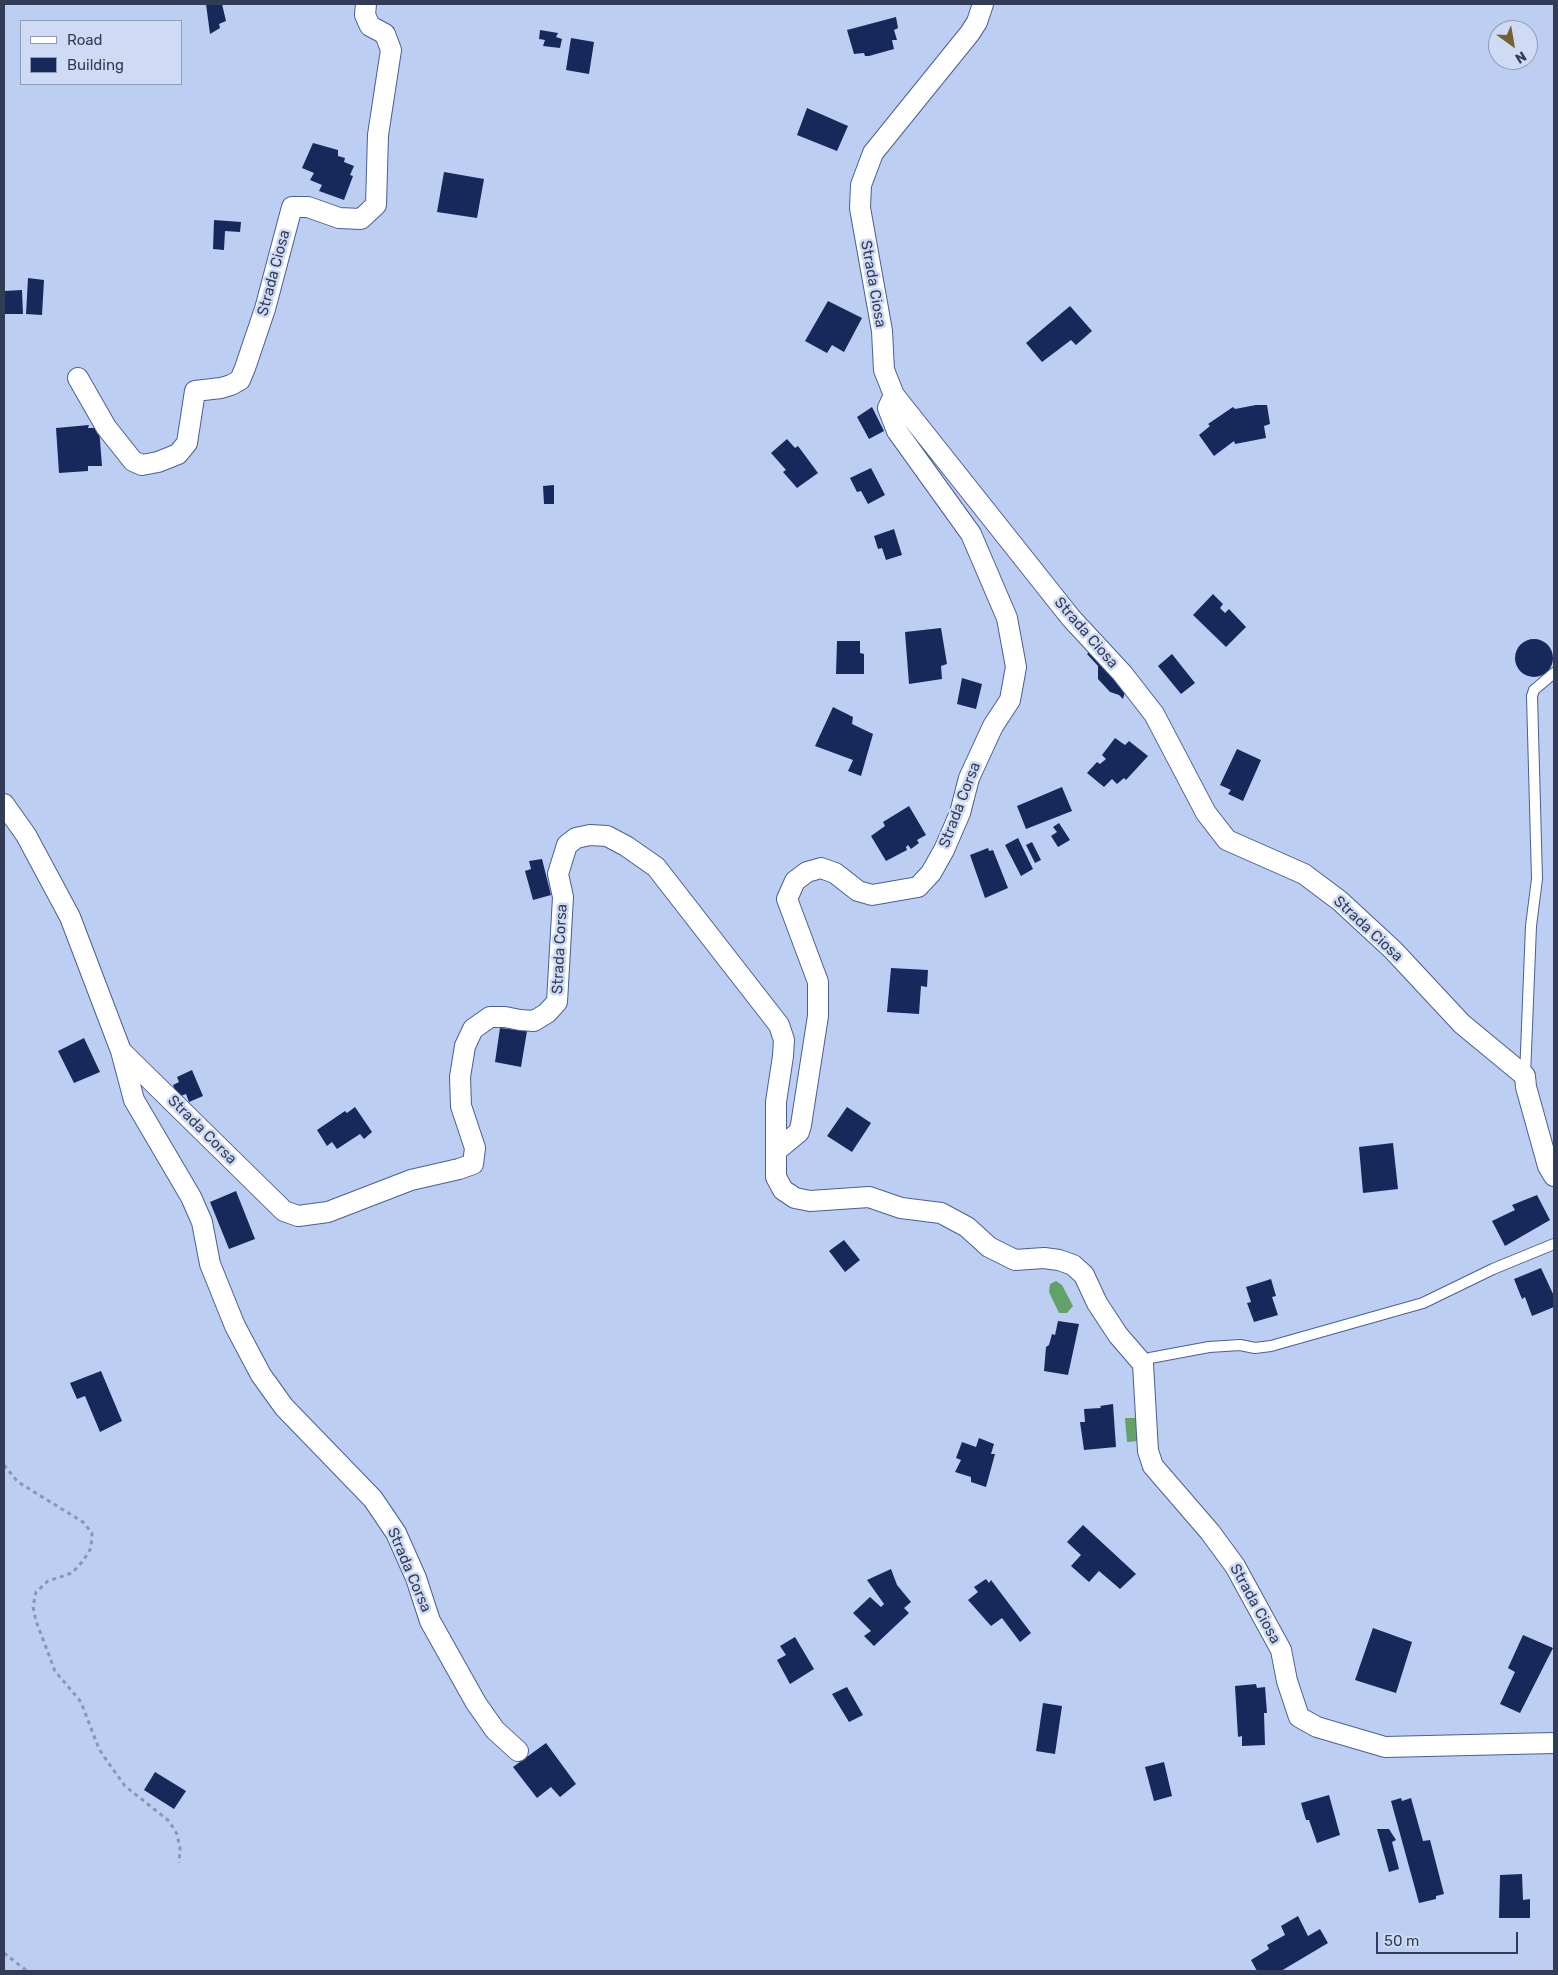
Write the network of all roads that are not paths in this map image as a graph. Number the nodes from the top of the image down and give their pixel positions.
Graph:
1 (366, 4) edge
2 (983, 4) edge
3 (78, 378) dead end
4 (894, 395) junction
5 (1554, 673) edge
6 (4, 804) edge
7 (120, 1051) junction
8 (1525, 1076) junction
9 (776, 1151) junction
10 (1554, 1176) edge
11 (1554, 1244) edge
12 (1143, 1364) junction
13 (1554, 1743) edge
14 (518, 1751) dead end

1 - 3 street, Strada Ciosa
2 - 4 street, Strada Ciosa
4 - 8 street, Strada Ciosa
4 - 9 street, Strada Corsa
5 - 8 lane
6 - 7 street, Strada Corsa
7 - 9 street, Strada Corsa
7 - 14 street, Strada Corsa
8 - 10 street
9 - 12 street, Strada Corsa
11 - 12 lane
12 - 13 street, Strada Ciosa

